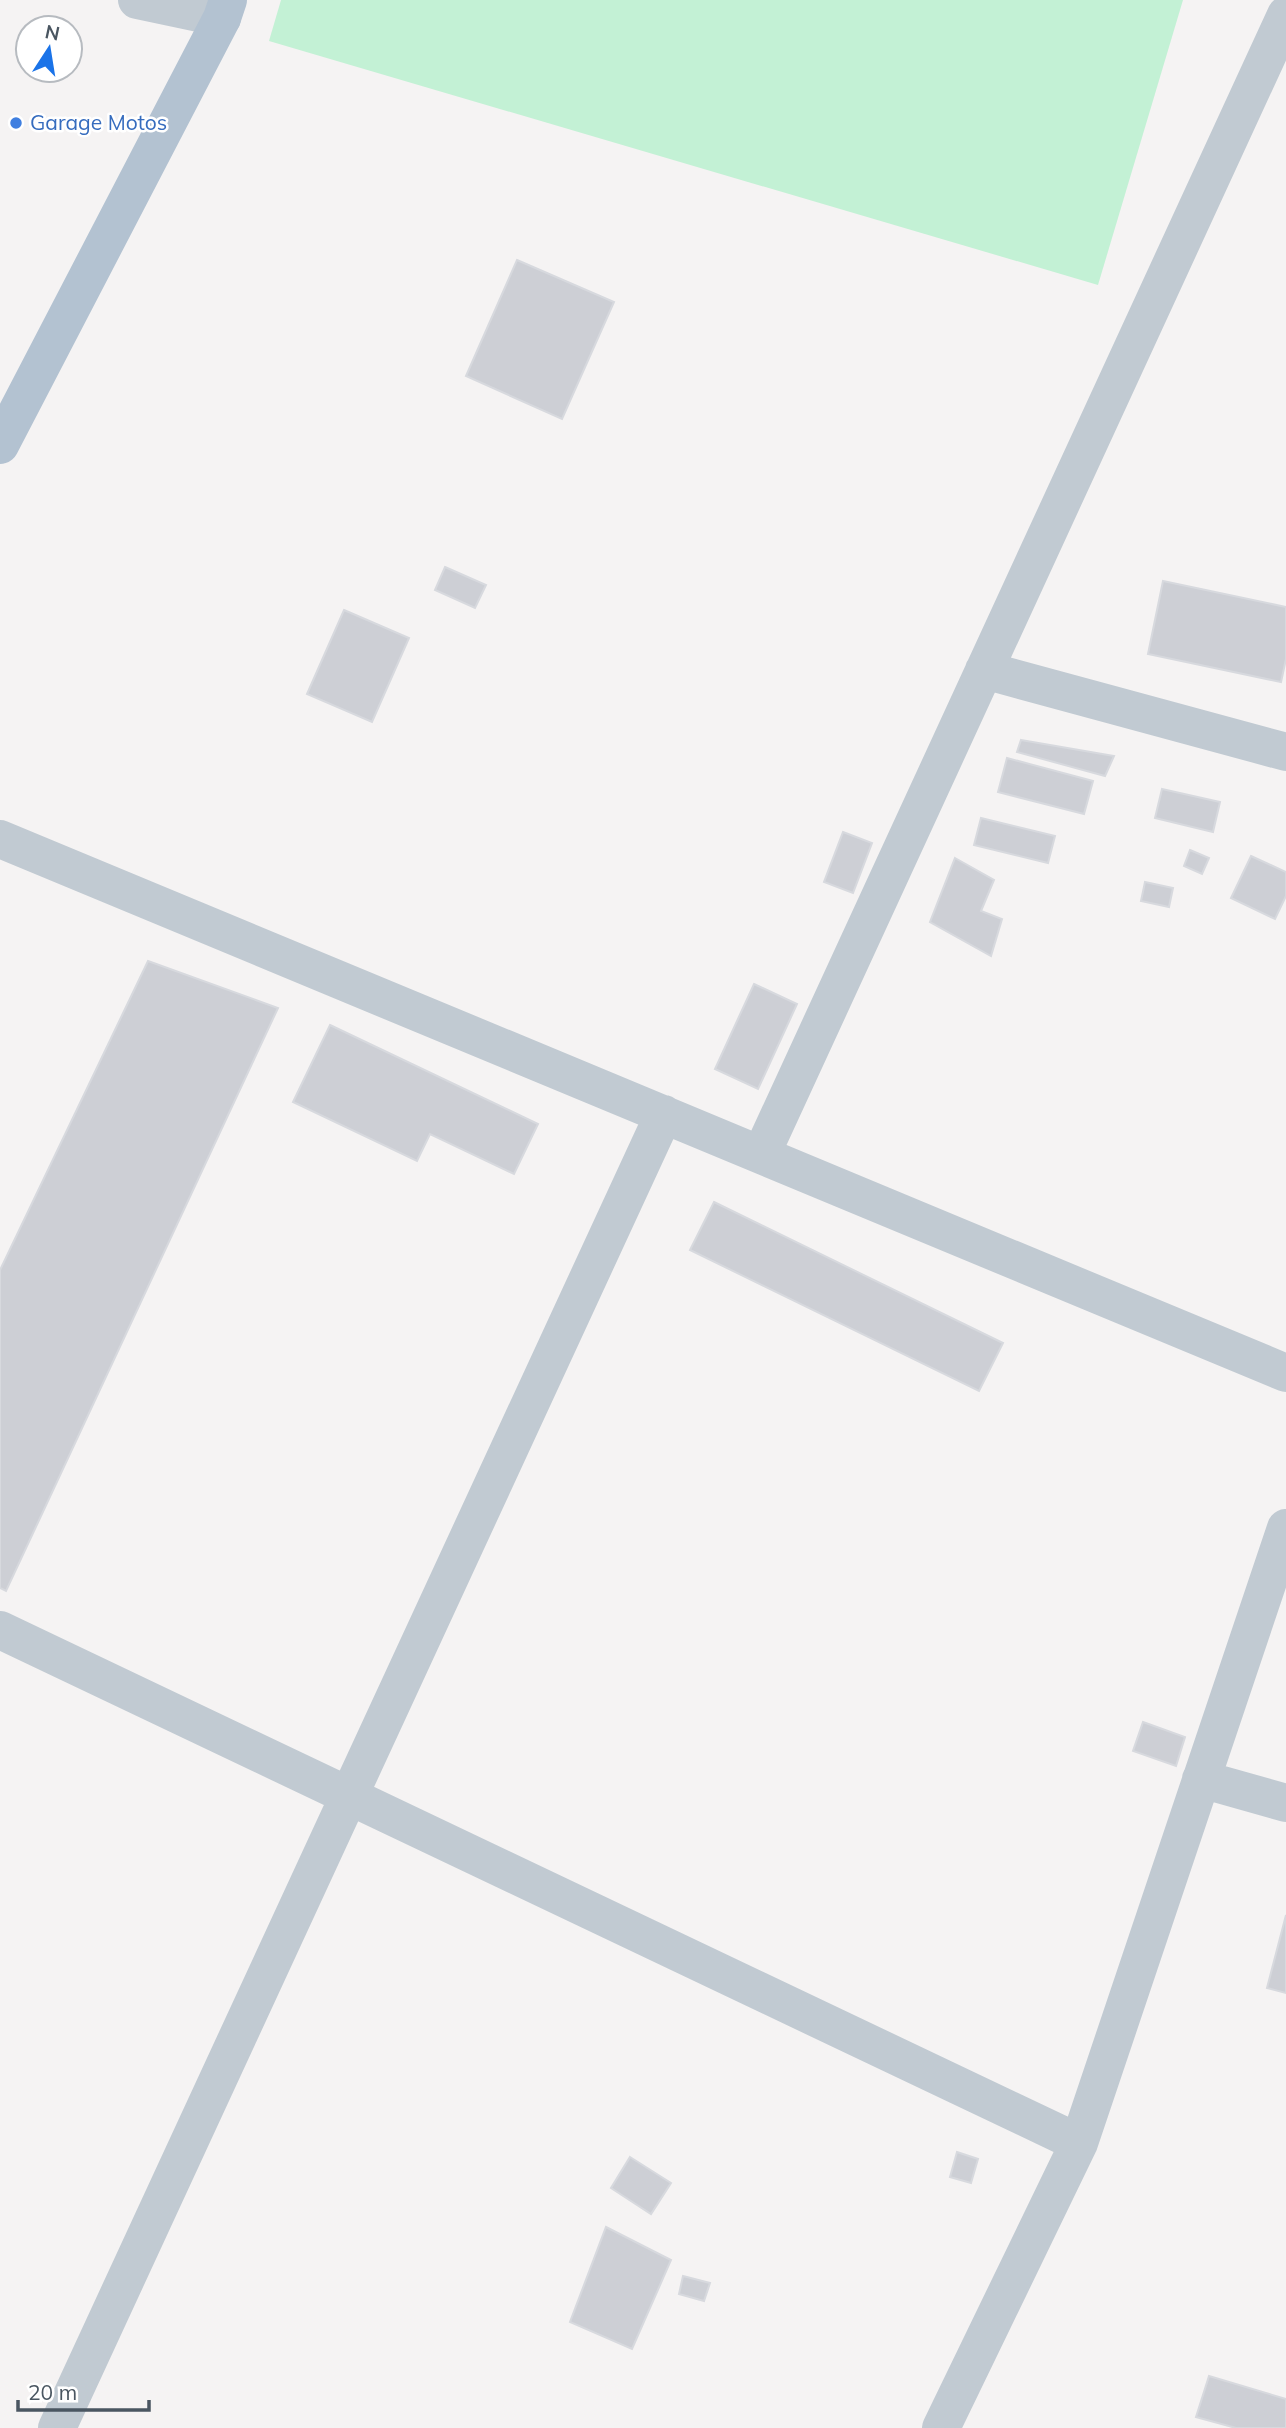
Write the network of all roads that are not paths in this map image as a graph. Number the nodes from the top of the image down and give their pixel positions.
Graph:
1 (137, 0) edge
2 (225, 9) edge
3 (1286, 15) edge
4 (0, 445) edge
5 (985, 670) junction
6 (1286, 752) edge
7 (0, 839) edge
8 (664, 1114) junction
9 (761, 1155) junction
10 (1286, 1373) edge
11 (1286, 1528) edge
12 (0, 1630) edge
13 (1201, 1779) junction
14 (349, 1796) junction
15 (1286, 1803) edge
16 (1079, 2143) junction
17 (57, 2428) edge
18 (941, 2428) edge

1 - 2 street
2 - 4 main road
3 - 5 street
5 - 6 street
5 - 9 street
7 - 8 street
8 - 9 street
8 - 14 street
9 - 10 street
11 - 13 street
12 - 14 street
13 - 15 street
13 - 16 street
14 - 16 street
14 - 17 street
16 - 18 street

